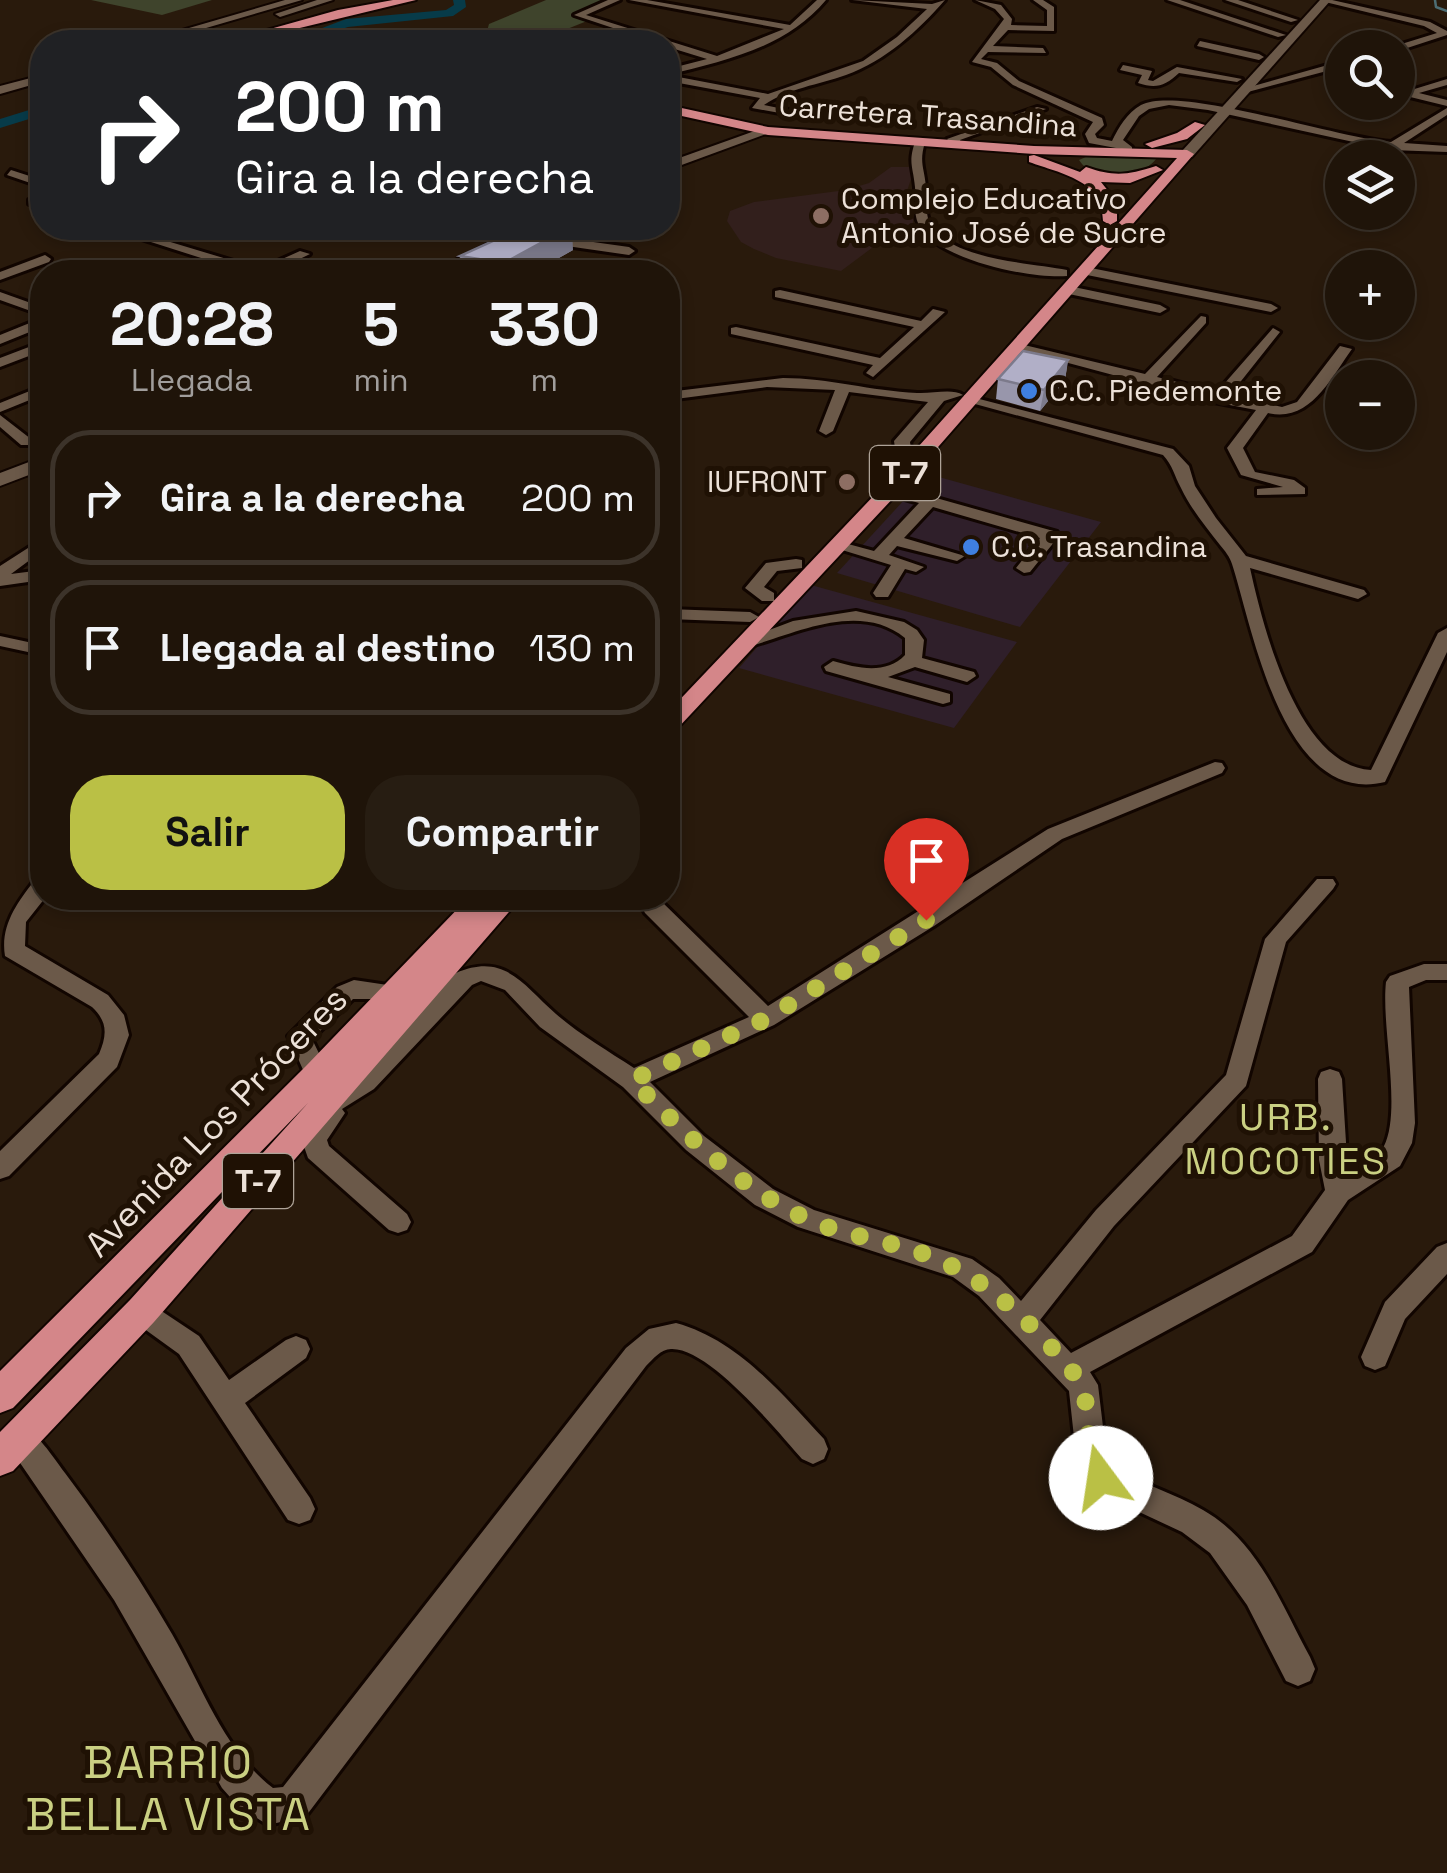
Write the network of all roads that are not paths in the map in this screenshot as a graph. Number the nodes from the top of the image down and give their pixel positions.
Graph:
1 (291, 0) edge
2 (328, 0) edge
3 (410, 0) edge
4 (616, 0) edge
5 (633, 0) edge
6 (814, 0) edge
7 (822, 0) edge
8 (856, 0) edge
9 (979, 0) edge
10 (1037, 0) edge
11 (1172, 0) edge
12 (1229, 0) edge
13 (1314, 0) edge
14 (1326, 0) edge
15 (937, 4) edge
16 (1294, 20) junction
17 (788, 28) junction
18 (1006, 28) junction
19 (188, 30) edge
20 (221, 30) edge
21 (275, 30) edge
22 (625, 30) edge
23 (1281, 35) junction
24 (1256, 40) dead end
25 (1415, 43) edge
26 (1200, 44) dead end
27 (1271, 45) junction
28 (680, 47) edge
29 (986, 49) junction
30 (1042, 51) dead end
31 (1260, 57) junction
32 (714, 58) junction
33 (1193, 62) dead end
34 (1123, 68) dead end
35 (680, 69) edge
36 (1325, 69) edge
37 (1177, 70) junction
38 (1319, 71) junction
39 (30, 73) edge
40 (1325, 73) edge
41 (680, 76) edge
42 (0, 81) edge
43 (30, 81) edge
44 (1447, 82) edge
45 (1240, 84) junction
46 (1415, 89) edge
47 (0, 90) edge
48 (1415, 95) edge
49 (768, 97) junction
50 (1447, 103) edge
51 (1041, 108) dead end
52 (1217, 110) junction
53 (1447, 110) edge
54 (680, 113) edge
55 (680, 113) edge
56 (814, 118) dead end
57 (1199, 126) junction
58 (751, 134) junction
59 (1357, 140) edge
60 (1401, 140) edge
61 (920, 143) junction
62 (958, 144) junction
63 (1124, 146) junction
64 (1415, 148) edge
65 (1447, 149) edge
66 (984, 150) junction
67 (1101, 152) junction
68 (1084, 154) junction
69 (1179, 155) junction
70 (680, 160) edge
71 (1156, 170) junction
72 (11, 173) dead end
73 (30, 178) edge
74 (1110, 220) junction
75 (154, 240) edge
76 (184, 240) edge
77 (493, 240) edge
78 (502, 240) edge
79 (506, 240) edge
80 (560, 240) edge
81 (171, 245) junction
82 (590, 246) junction
83 (629, 251) dead end
84 (304, 254) dead end
85 (46, 258) dead end
86 (569, 259) dead end
87 (41, 260) edge
88 (206, 260) edge
89 (291, 260) edge
90 (448, 260) edge
91 (475, 260) edge
92 (489, 260) edge
93 (30, 264) edge
94 (1086, 271) junction
95 (0, 276) edge
96 (1066, 282) junction
97 (780, 294) dead end
98 (0, 296) edge
99 (30, 305) edge
100 (1160, 308) dead end
101 (1272, 308) dead end
102 (938, 312) dead end
103 (1201, 320) dead end
104 (924, 325) junction
105 (30, 327) edge
106 (736, 331) dead end
107 (1274, 332) dead end
108 (0, 340) edge
109 (1016, 347) junction
110 (1345, 349) dead end
111 (30, 351) edge
112 (0, 363) edge
113 (882, 364) junction
114 (1147, 380) junction
115 (844, 386) junction
116 (862, 388) junction
117 (680, 394) edge
118 (30, 395) edge
119 (954, 398) junction
120 (1220, 399) junction
121 (0, 408) edge
122 (1263, 410) junction
123 (0, 419) edge
124 (826, 431) dead end
125 (30, 444) edge
126 (30, 450) edge
127 (30, 467) edge
128 (0, 470) edge
129 (0, 480) edge
130 (957, 487) dead end
131 (890, 490) junction
132 (1263, 492) dead end
133 (937, 502) junction
134 (895, 541) junction
135 (837, 546) junction
136 (30, 554) edge
137 (957, 556) dead end
138 (878, 557) junction
139 (1240, 560) junction
140 (1024, 568) dead end
141 (30, 577) edge
142 (0, 578) edge
143 (796, 590) junction
144 (882, 593) dead end
145 (1358, 594) dead end
146 (810, 608) junction
147 (680, 614) edge
148 (750, 616) junction
149 (831, 617) junction
150 (788, 628) junction
151 (1447, 633) edge
152 (0, 641) edge
153 (744, 643) junction
154 (30, 647) edge
155 (910, 660) junction
156 (832, 667) dead end
157 (862, 676) junction
158 (967, 676) dead end
159 (680, 690) edge
160 (943, 698) dead end
161 (680, 712) edge
162 (1215, 768) dead end
163 (1324, 884) dead end
164 (30, 901) edge
165 (465, 910) edge
166 (498, 910) edge
167 (657, 910) edge
168 (1447, 972) edge
169 (766, 1019) junction
170 (1330, 1079) dead end
171 (632, 1080) junction
172 (333, 1103) junction
173 (0, 1168) edge
174 (1339, 1192) junction
175 (398, 1222) dead end
176 (1447, 1255) edge
177 (142, 1310) junction
178 (1023, 1320) junction
179 (296, 1349) dead end
180 (1375, 1357) dead end
181 (1070, 1368) junction
182 (0, 1396) edge
183 (225, 1400) junction
184 (9, 1448) edge
185 (812, 1448) dead end
186 (299, 1508) dead end
187 (1298, 1669) dead end

1 - 19 main road
2 - 20 main road
3 - 21 highway
4 - 22 street
5 - 17 street
6 - 17 street
7 - 17 street
8 - 15 street
9 - 18 street
10 - 18 street
11 - 23 street
12 - 16 street
13 - 16 main road
14 - 25 street
14 - 45 main road
15 - 49 street
16 - 23 main road
17 - 32 street
18 - 29 street
23 - 27 main road
24 - 27 street
26 - 31 street
27 - 31 main road
28 - 32 street
29 - 30 street
29 - 63 street
31 - 45 main road
32 - 35 street
33 - 37 street
34 - 37 street
36 - 38 street
37 - 45 street
38 - 40 street
38 - 45 street
39 - 42 main road
41 - 49 street
43 - 47 main road
44 - 46 street
45 - 52 main road
48 - 50 street
49 - 56 street
51 - 62 street
52 - 57 main road
52 - 59 street
52 - 63 street
52 - 69 main road
53 - 60 street
54 - 58 highway, Carretera Trasandina
55 - 58 highway, Carretera Trasandina
57 - 63 highway
57 - 69 main road
58 - 61 highway, Carretera Trasandina
58 - 70 main road
61 - 62 highway, Carretera Trasandina
61 - 66 highway, Carretera Trasandina
61 - 96 street
62 - 67 highway, Carretera Trasandina
63 - 67 highway
64 - 65 street
66 - 68 highway, Carretera Trasandina
66 - 74 highway
67 - 69 highway, Carretera Trasandina
68 - 69 highway, Carretera Trasandina
68 - 71 highway
69 - 71 highway, T-7
69 - 94 highway, T-7
71 - 74 highway, T-7
72 - 73 street
74 - 96 highway, T-7
75 - 81 street
76 - 81 street
77 - 90 main road
78 - 91 main road
79 - 92 street
80 - 82 street
81 - 88 street
82 - 83 street
82 - 86 street
84 - 89 street
85 - 87 street
93 - 95 street
94 - 96 highway, T-7
94 - 101 street
96 - 100 street
96 - 109 highway, T-7
96 - 119 highway, T-7
97 - 104 street
98 - 99 street
102 - 104 street
103 - 114 street
104 - 113 street
105 - 108 street
106 - 113 street
107 - 120 street
109 - 114 street
109 - 119 highway, T-7
110 - 122 street
111 - 112 street
113 - 116 street
114 - 120 street
115 - 116 street
115 - 117 street
115 - 124 street
116 - 119 street
118 - 121 street
119 - 131 highway, T-7
119 - 139 street
119 - 148 highway, T-7
120 - 122 street
122 - 132 street
123 - 125 street
126 - 128 main road
127 - 129 main road
130 - 133 street
131 - 133 street
131 - 135 highway, T-7
133 - 134 street
133 - 140 street
134 - 137 street
134 - 138 street
135 - 138 street
135 - 143 highway, T-7
136 - 142 street
138 - 144 street
139 - 145 street
139 - 151 street
141 - 142 street
143 - 146 street
143 - 153 highway, T-7
146 - 149 street
146 - 150 street
147 - 148 street
148 - 159 highway, T-7
149 - 150 street
149 - 155 street
150 - 153 street
152 - 154 street
153 - 161 highway, T-7
155 - 157 street
155 - 158 street
156 - 157 street
157 - 160 street
162 - 169 street
163 - 178 street
164 - 173 street
165 - 182 highway, Avenida Los Próceres / T-7
166 - 172 highway, Avenida Los Próceres / T-7
167 - 169 street
168 - 174 street
169 - 171 street
170 - 174 street
171 - 172 street
171 - 178 street
172 - 175 street
172 - 177 highway, Avenida Los Próceres / T-7
174 - 181 street
176 - 180 street
177 - 183 street
177 - 184 highway, Avenida Los Próceres / T-7
178 - 181 street
179 - 183 street
181 - 187 street
183 - 186 street
184 - 185 street

